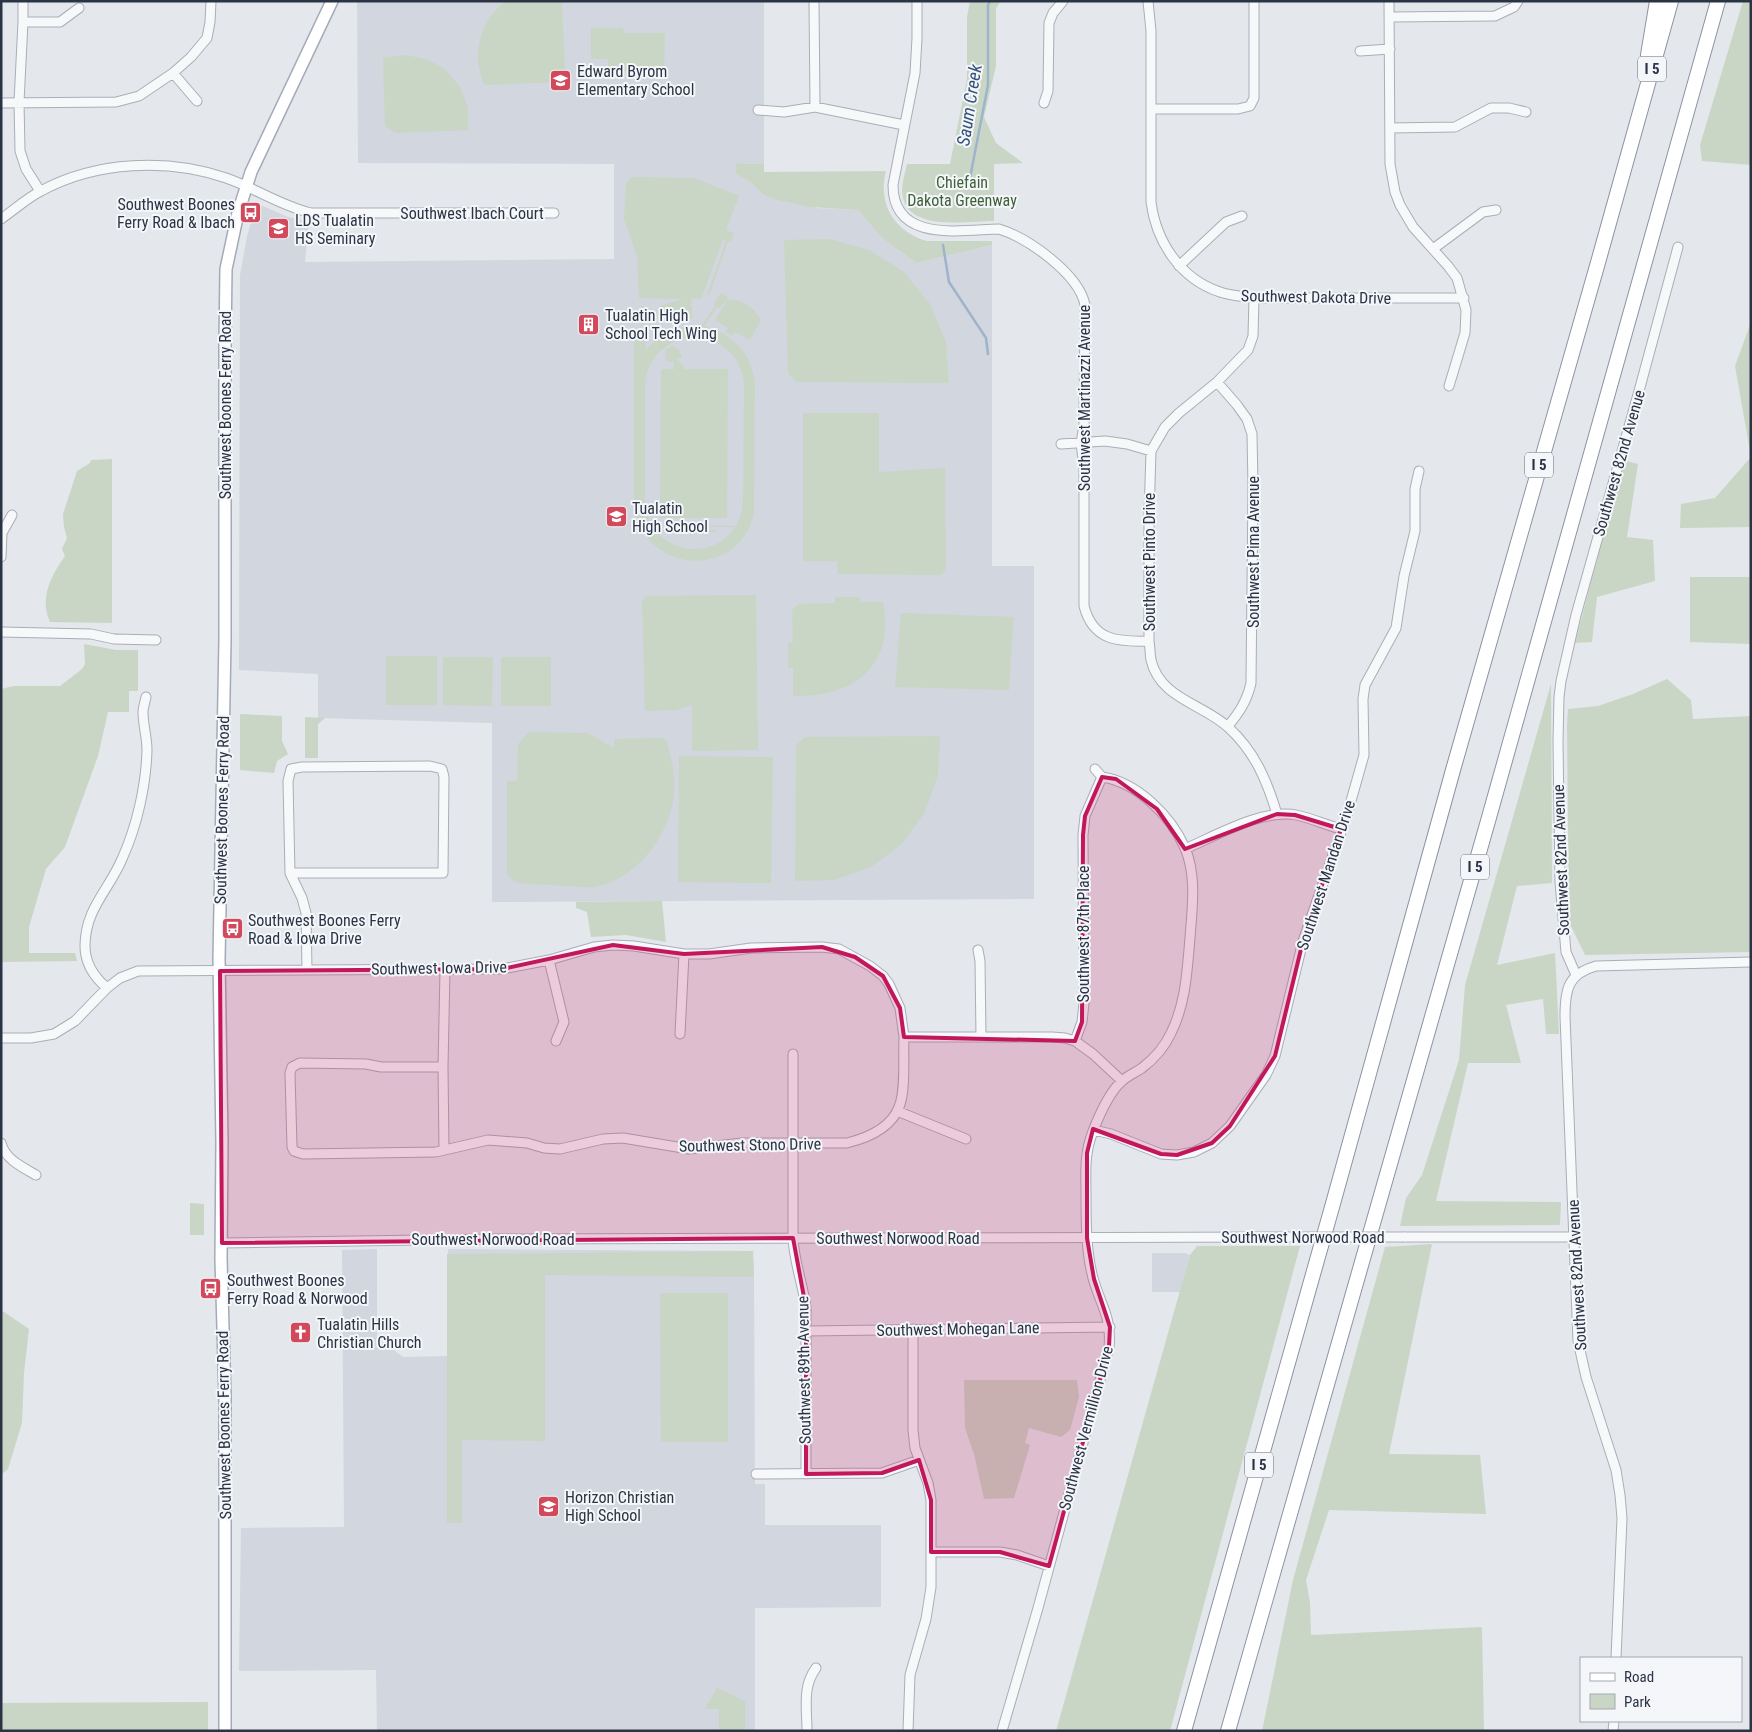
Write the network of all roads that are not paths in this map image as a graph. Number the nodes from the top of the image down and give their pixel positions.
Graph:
1 (23, 1) edge
2 (212, 1) edge
3 (332, 1) edge
4 (814, 1) edge
5 (917, 1) edge
6 (1063, 1) edge
7 (1148, 1) edge
8 (1254, 1) edge
9 (1389, 1) edge
10 (1518, 1) edge
11 (1658, 1) edge
12 (1671, 1) edge
13 (1718, 1) edge
14 (79, 8) dead end
15 (1390, 17) junction
16 (23, 22) junction
17 (1390, 49) junction
18 (1360, 51) dead end
19 (173, 73) junction
20 (197, 101) dead end
21 (19, 102) junction
22 (1, 103) edge
23 (1044, 103) dead end
24 (815, 107) junction
25 (1151, 109) junction
26 (758, 110) dead end
27 (1526, 112) dead end
28 (904, 125) junction
29 (1390, 128) junction
30 (1633, 137) junction
31 (246, 187) junction
32 (40, 191) junction
33 (1496, 210) dead end
34 (554, 213) dead end
35 (1242, 216) dead end
36 (1, 220) edge
37 (1678, 247) dead end
38 (1433, 249) junction
39 (1180, 266) junction
40 (1254, 298) junction
41 (1464, 298) junction
42 (1217, 382) junction
43 (1449, 386) dead end
44 (1081, 443) junction
45 (1061, 444) dead end
46 (1151, 451) junction
47 (1419, 471) dead end
48 (12, 515) dead end
49 (1, 557) edge
50 (1, 632) edge
51 (156, 640) dead end
52 (1149, 641) junction
53 (146, 697) dead end
54 (1228, 726) junction
55 (1095, 769) dead end
56 (1102, 777) junction
57 (1277, 814) junction
58 (1341, 830) junction
59 (1185, 849) junction
60 (290, 874) junction
61 (978, 950) dead end
62 (684, 954) junction
63 (549, 960) junction
64 (1751, 962) edge
65 (307, 970) junction
66 (445, 970) junction
67 (220, 971) junction
68 (1576, 975) junction
69 (107, 988) junction
70 (680, 1034) dead end
71 (904, 1037) junction
72 (982, 1037) junction
73 (1, 1038) edge
74 (556, 1041) dead end
75 (1075, 1041) junction
76 (793, 1054) dead end
77 (443, 1067) junction
78 (1122, 1081) junction
79 (897, 1111) junction
80 (1094, 1130) junction
81 (966, 1139) dead end
82 (792, 1142) junction
83 (1, 1143) edge
84 (444, 1150) junction
85 (36, 1174) dead end
86 (1575, 1236) junction
87 (793, 1238) junction
88 (1087, 1238) junction
89 (222, 1242) junction
90 (1110, 1327) junction
91 (913, 1330) junction
92 (806, 1331) junction
93 (919, 1460) junction
94 (756, 1474) dead end
95 (806, 1474) junction
96 (931, 1552) junction
97 (1049, 1566) junction
98 (1616, 1657) edge
99 (816, 1668) dead end
100 (225, 1731) edge
101 (807, 1731) edge
102 (908, 1731) edge
103 (1002, 1731) edge
104 (1184, 1731) edge
105 (1228, 1731) edge

1 - 16 street
2 - 19 street
3 - 31 main road, Southwest Boones Ferry Road
4 - 24 street
5 - 28 street, Southwest Martinazzi Avenue
6 - 23 street
7 - 25 street, Southwest Dakota Drive
8 - 25 street
9 - 15 street
10 - 15 street
11 - 30 highway
12 - 30 highway, I 5
13 - 105 highway, I 5
14 - 16 street
15 - 17 street
16 - 21 street
17 - 18 street
17 - 29 street
19 - 20 street
19 - 21 street
21 - 22 street
21 - 32 street
24 - 26 street
24 - 28 street
25 - 39 street, Southwest Dakota Drive
27 - 29 street
28 - 44 street, Southwest Martinazzi Avenue
29 - 38 street
30 - 104 highway, I 5
31 - 32 street, Southwest Ibach Court
31 - 34 street, Southwest Ibach Court
31 - 67 main road, Southwest Boones Ferry Road
32 - 36 street, Southwest Ibach Court
33 - 38 street
35 - 39 street
37 - 68 street, Southwest 82nd Avenue
38 - 41 street
39 - 40 street, Southwest Dakota Drive
40 - 41 street, Southwest Dakota Drive
40 - 42 street, Southwest Pinto Drive
41 - 43 street
42 - 46 street, Southwest Pinto Drive
42 - 54 street, Southwest Pima Avenue
44 - 45 street
44 - 46 street
44 - 52 street, Southwest Martinazzi Avenue
46 - 52 street, Southwest Pinto Drive
47 - 58 street, Southwest Mandan Drive
48 - 49 street
50 - 51 street
52 - 54 street, Southwest Pinto Drive
53 - 69 street
54 - 57 street, Southwest Pinto Drive
55 - 56 street
56 - 59 street, Southwest Vermillion Drive
56 - 75 street, Southwest 87th Place
57 - 58 street
57 - 59 street
58 - 80 street, Southwest Mandan Drive
59 - 78 street, Southwest Vermillion Drive
60 - 60 street
60 - 65 street
61 - 72 street
62 - 63 street, Southwest Iowa Drive
62 - 70 street
62 - 71 street, Southwest Iowa Drive
63 - 66 street, Southwest Iowa Drive
63 - 74 street
64 - 68 street
65 - 66 street, Southwest Iowa Drive
65 - 67 street, Southwest Iowa Drive
66 - 77 street
67 - 69 street, Southwest Iowa Drive
67 - 89 main road, Southwest Boones Ferry Road
68 - 86 street, Southwest 82nd Avenue
69 - 73 street, Southwest Iowa Drive
71 - 72 street
71 - 79 street
72 - 75 street
75 - 78 street
76 - 82 street, Southwest 89th Avenue
77 - 84 street
77 - 84 street, Southwest Stono Drive
78 - 80 street, Southwest Vermillion Drive
79 - 81 street
79 - 82 street, Southwest Stono Drive
80 - 88 street, Southwest Vermillion Drive
82 - 84 street, Southwest Stono Drive
82 - 87 street, Southwest 89th Avenue
83 - 85 street
86 - 88 street, Southwest Norwood Road, bridge
86 - 98 street, Southwest 82nd Avenue
87 - 88 street, Southwest Norwood Road
87 - 89 street, Southwest Norwood Road
87 - 92 street, Southwest 89th Avenue
88 - 90 street, Southwest Vermillion Drive
89 - 100 main road, Southwest Boones Ferry Road
90 - 91 street, Southwest Mohegan Lane
90 - 97 street, Southwest Vermillion Drive
91 - 92 street, Southwest Mohegan Lane
91 - 93 street
92 - 95 street, Southwest 89th Avenue
93 - 95 street
93 - 96 street
94 - 95 street
96 - 97 street
96 - 102 street
97 - 103 street, Southwest Vermillion Drive
99 - 101 street

